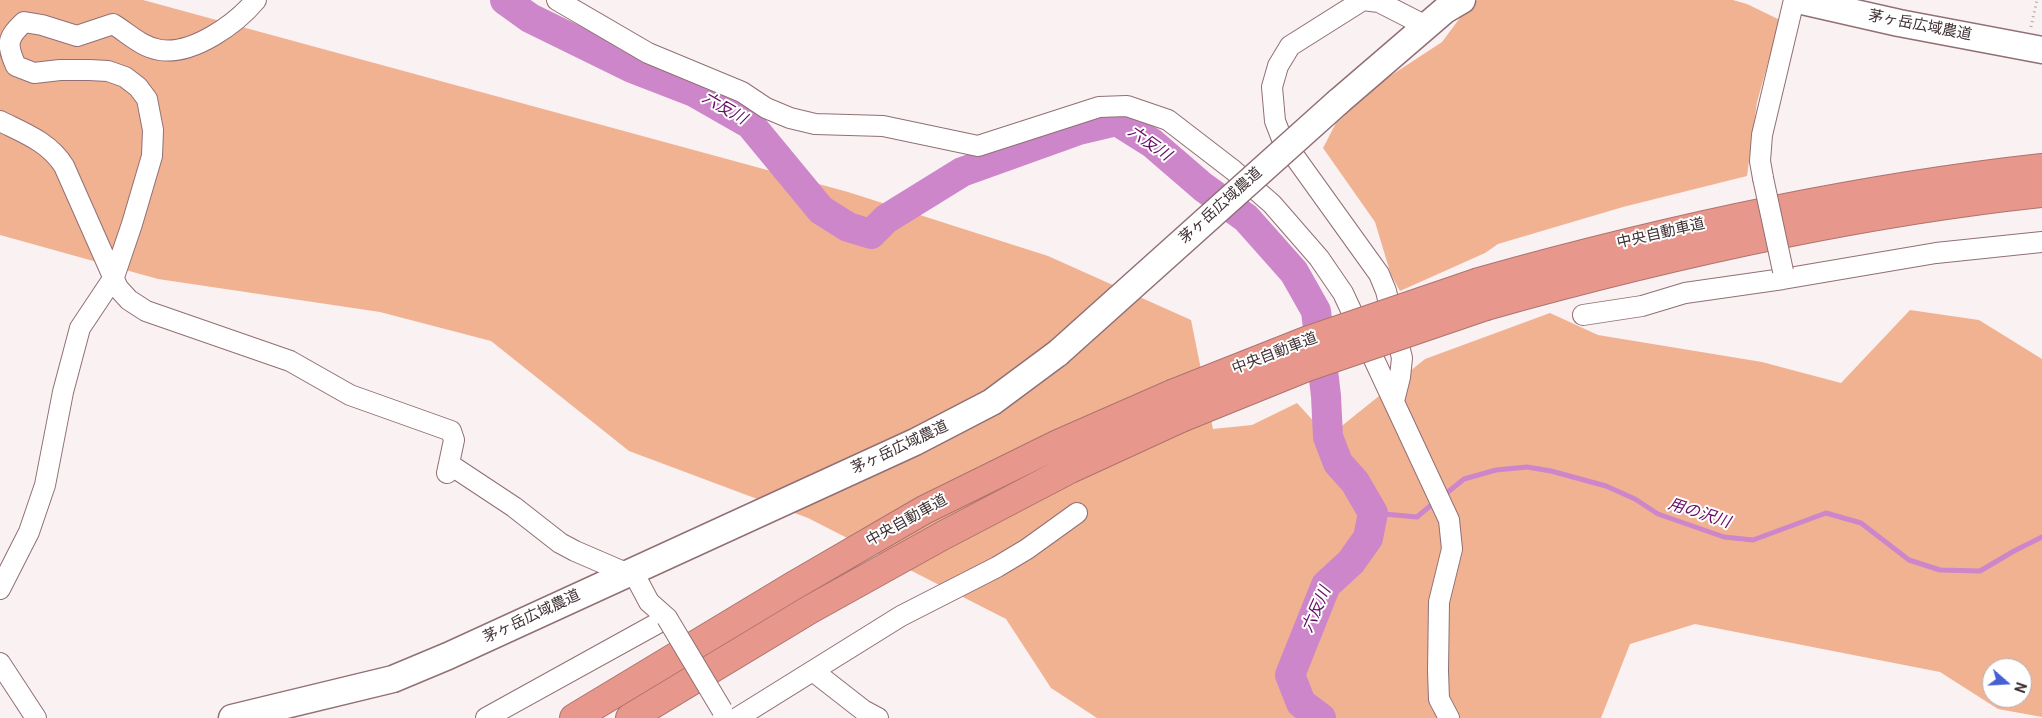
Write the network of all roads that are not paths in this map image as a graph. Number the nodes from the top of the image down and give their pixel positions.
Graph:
1 (256, 0) edge
2 (557, 0) edge
3 (1462, 0) edge
4 (1794, 0) edge
5 (1798, 0) edge
6 (1388, 3) edge
7 (1426, 26) junction
8 (2034, 48) edge
9 (0, 120) edge
10 (2042, 168) edge
11 (2042, 193) edge
12 (2042, 242) edge
13 (1783, 275) junction
14 (114, 277) junction
15 (1483, 294) junction
16 (1583, 315) dead end
17 (1394, 401) junction
18 (1177, 406) junction
19 (1077, 513) dead end
20 (629, 572) junction
21 (0, 589) edge
22 (667, 618) junction
23 (0, 663) edge
24 (813, 671) junction
25 (728, 715) edge
26 (36, 718) edge
27 (232, 718) edge
28 (486, 718) edge
29 (574, 718) edge
30 (630, 718) edge
31 (878, 718) edge
32 (1448, 718) edge

1 - 14 street
2 - 17 street
3 - 7 street, 茅ヶ岳広域農道
4 - 13 street, bridge
5 - 8 street, 茅ヶ岳広域農道
6 - 7 street
6 - 17 street
7 - 20 street, 茅ヶ岳広域農道, bridge
9 - 14 street
10 - 15 highway, 中央自動車道
11 - 15 highway, 中央自動車道
12 - 13 street
13 - 16 street
14 - 20 street
14 - 21 street
15 - 18 highway, 中央自動車道, bridge
17 - 32 street
18 - 29 highway, 中央自動車道
18 - 30 highway, 中央自動車道
19 - 24 street
20 - 22 street
20 - 27 street, 茅ヶ岳広域農道
22 - 25 street, bridge
22 - 28 street
23 - 26 street
24 - 25 street
24 - 31 street

